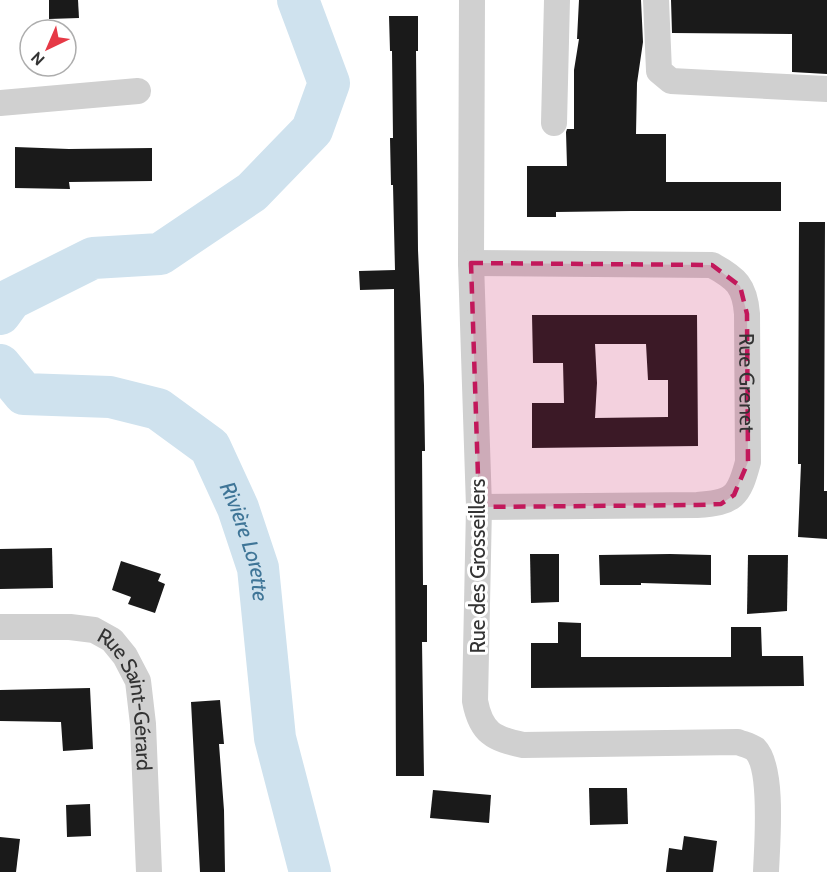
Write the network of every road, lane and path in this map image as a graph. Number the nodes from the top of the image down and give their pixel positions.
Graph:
1 (472, 0) edge
2 (557, 0) edge
3 (656, 0) edge
4 (827, 89) edge
5 (138, 91) dead end
6 (0, 103) edge
7 (554, 123) dead end
8 (471, 263) junction
9 (479, 507) junction
10 (0, 627) edge
11 (149, 872) edge
12 (766, 872) edge

1 - 8 street, Rue des Grosseillers
2 - 7 street
3 - 4 street
5 - 6 street
8 - 9 street, Rue des Grosseillers
8 - 9 street, Rue Grenet
9 - 12 street, Rue des Grosseillers
10 - 11 street, Rue Saint-Gérard

